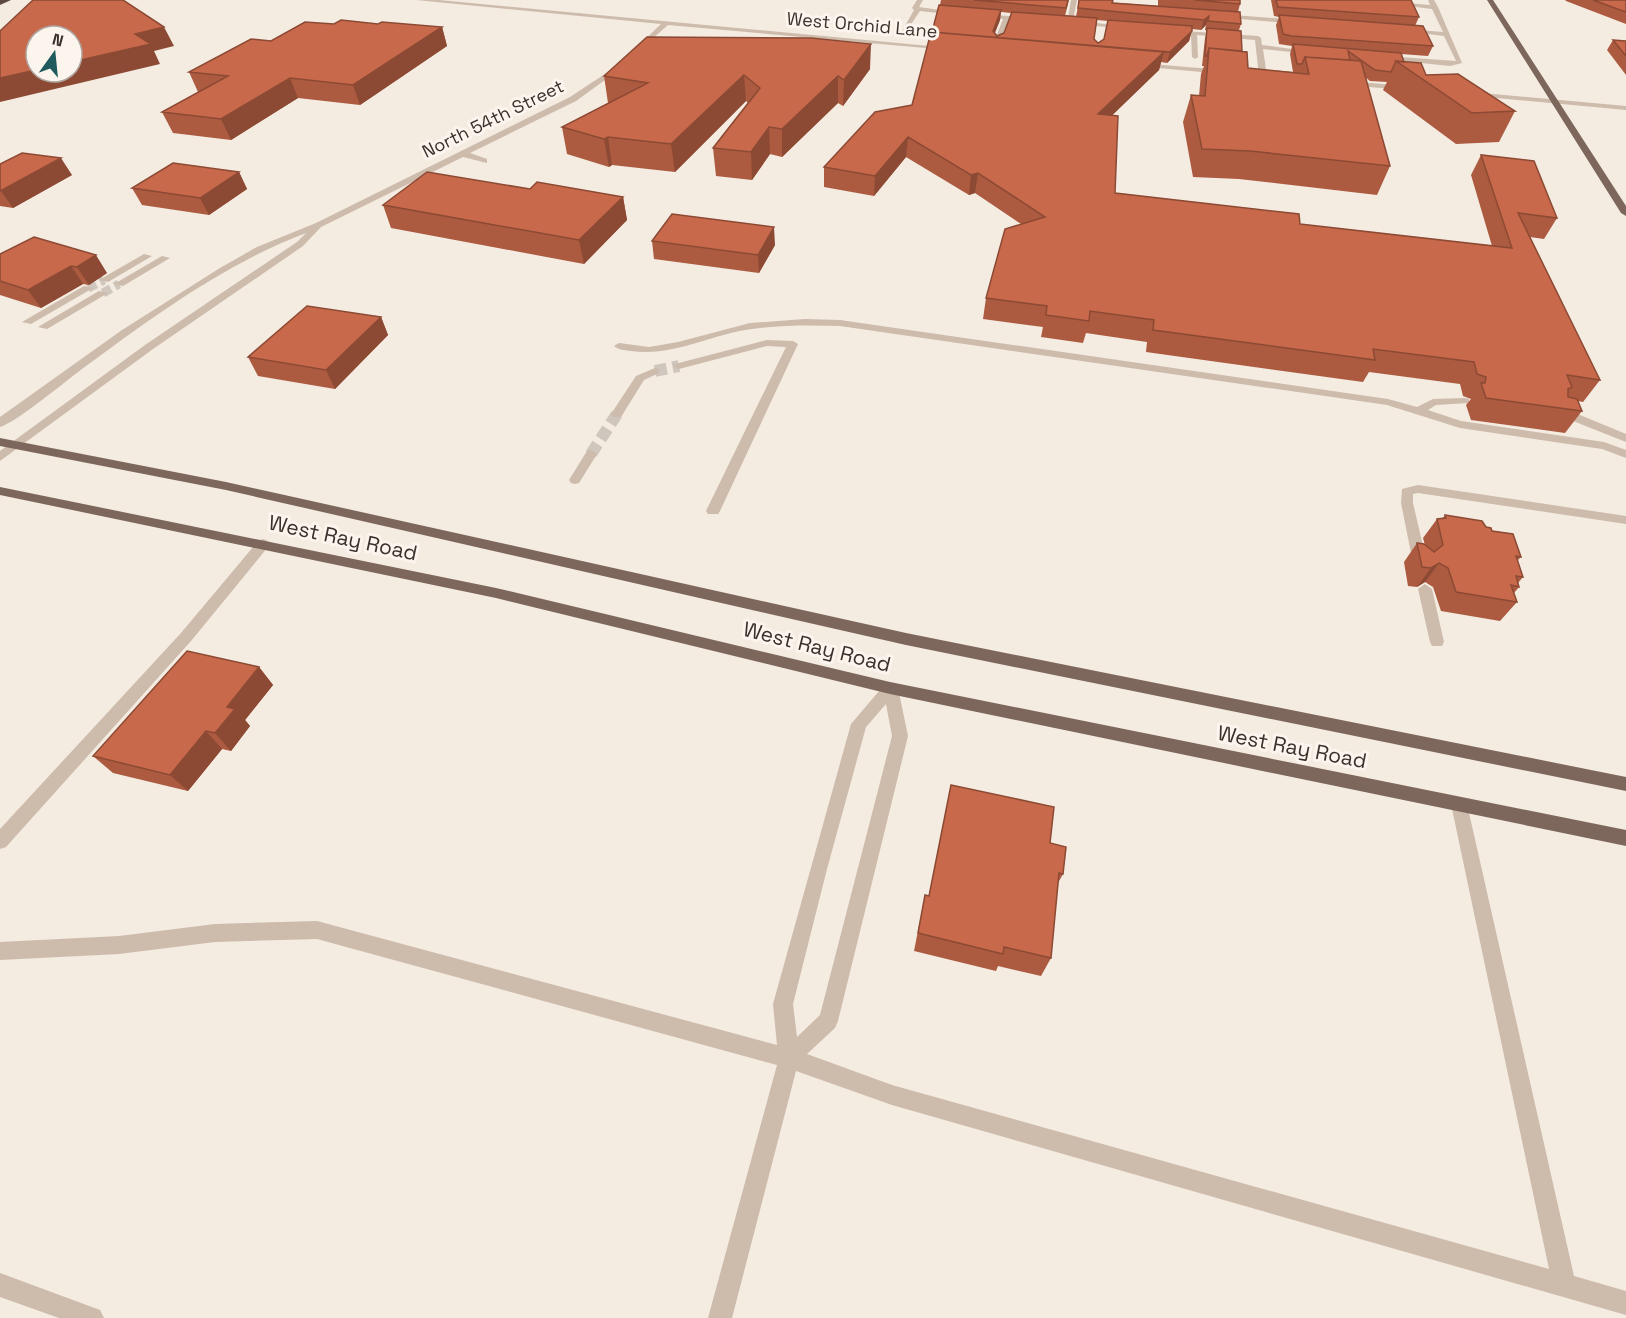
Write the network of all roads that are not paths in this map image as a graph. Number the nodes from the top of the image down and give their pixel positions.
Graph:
1 (7, 0) edge
2 (419, 0) edge
3 (920, 0) edge
4 (1074, 0) edge
5 (1431, 0) edge
6 (1490, 0) edge
7 (0, 3) edge
8 (1392, 4) edge
9 (1435, 7) junction
10 (918, 9) junction
11 (963, 13) edge
12 (974, 14) edge
13 (1210, 15) edge
14 (1007, 17) junction
15 (1255, 19) junction
16 (1038, 20) edge
17 (1059, 21) edge
18 (667, 22) junction
19 (1069, 22) junction
20 (1311, 23) edge
21 (1136, 28) edge
22 (1159, 30) edge
23 (1402, 31) edge
24 (903, 32) dead end
25 (1194, 33) junction
26 (1448, 34) junction
27 (1258, 38) junction
28 (997, 42) edge
29 (955, 48) edge
30 (1259, 48) junction
31 (1319, 53) edge
32 (631, 56) edge
33 (1195, 57) dead end
34 (1379, 58) edge
35 (623, 63) edge
36 (1132, 64) edge
37 (1227, 72) edge
38 (1251, 75) edge
39 (1263, 76) junction
40 (1275, 77) edge
41 (1344, 83) edge
42 (1414, 89) edge
43 (1461, 93) edge
44 (1554, 101) junction
45 (1626, 108) edge
46 (464, 154) junction
47 (484, 161) dead end
48 (1626, 213) edge
49 (319, 225) junction
50 (156, 257) joint
51 (96, 291) joint
52 (805, 322) junction
53 (793, 344) junction
54 (619, 346) dead end
55 (680, 366) tunnel mouth
56 (655, 371) tunnel mouth
57 (1465, 401) dead end
58 (1417, 412) junction
59 (617, 414) tunnel mouth
60 (1557, 415) edge
61 (0, 423) edge
62 (1626, 438) edge
63 (0, 442) edge
64 (17, 445) junction
65 (591, 454) tunnel mouth
66 (1626, 454) edge
67 (0, 457) edge
68 (575, 480) dead end
69 (0, 491) edge
70 (713, 511) dead end
71 (1626, 520) edge
72 (263, 544) junction
73 (1420, 564) edge
74 (1425, 589) edge
75 (1437, 642) dead end
76 (890, 687) junction
77 (1626, 784) edge
78 (1459, 804) junction
79 (1626, 838) edge
80 (0, 841) edge
81 (0, 951) edge
82 (789, 1058) junction
83 (0, 1285) edge
84 (1564, 1286) junction
85 (1626, 1303) edge
86 (92, 1318) edge
87 (720, 1318) edge

1 - 7 highway
2 - 18 street, West Orchid Lane
3 - 10 street
4 - 19 street
5 - 9 street
6 - 44 main road
8 - 9 street
9 - 26 street
10 - 11 street
10 - 24 street
12 - 14 street
13 - 15 street
14 - 16 street
14 - 28 street
15 - 20 street
15 - 27 street
17 - 19 street
18 - 29 street, West Orchid Lane
18 - 32 street
19 - 21 street
22 - 25 street
23 - 26 street
25 - 27 street
25 - 33 street
26 - 34 street
27 - 30 street
30 - 31 street
30 - 39 street
35 - 46 street, North 54th Street
36 - 37 street
38 - 39 street
39 - 40 street
41 - 42 street
43 - 44 street
44 - 45 street
44 - 48 main road
46 - 47 street
46 - 49 street, North 54th Street
49 - 61 street, North 54th Street
49 - 64 street, North 54th Street
50 - 50 street
51 - 51 street
52 - 53 street
52 - 54 street
52 - 58 street
53 - 55 street
53 - 70 street
56 - 59 street
57 - 58 street
58 - 66 street
60 - 62 street
63 - 64 main road, West Ray Road
64 - 67 street, North 54th Street
64 - 77 main road, West Ray Road
65 - 68 street
69 - 72 main road, West Ray Road
71 - 73 street
72 - 76 main road, West Ray Road
72 - 80 street
74 - 75 street
76 - 78 main road, West Ray Road
76 - 82 street
76 - 82 street
78 - 79 main road, West Ray Road
78 - 84 street
81 - 82 street
82 - 84 street
82 - 87 street
83 - 86 street
84 - 85 street

